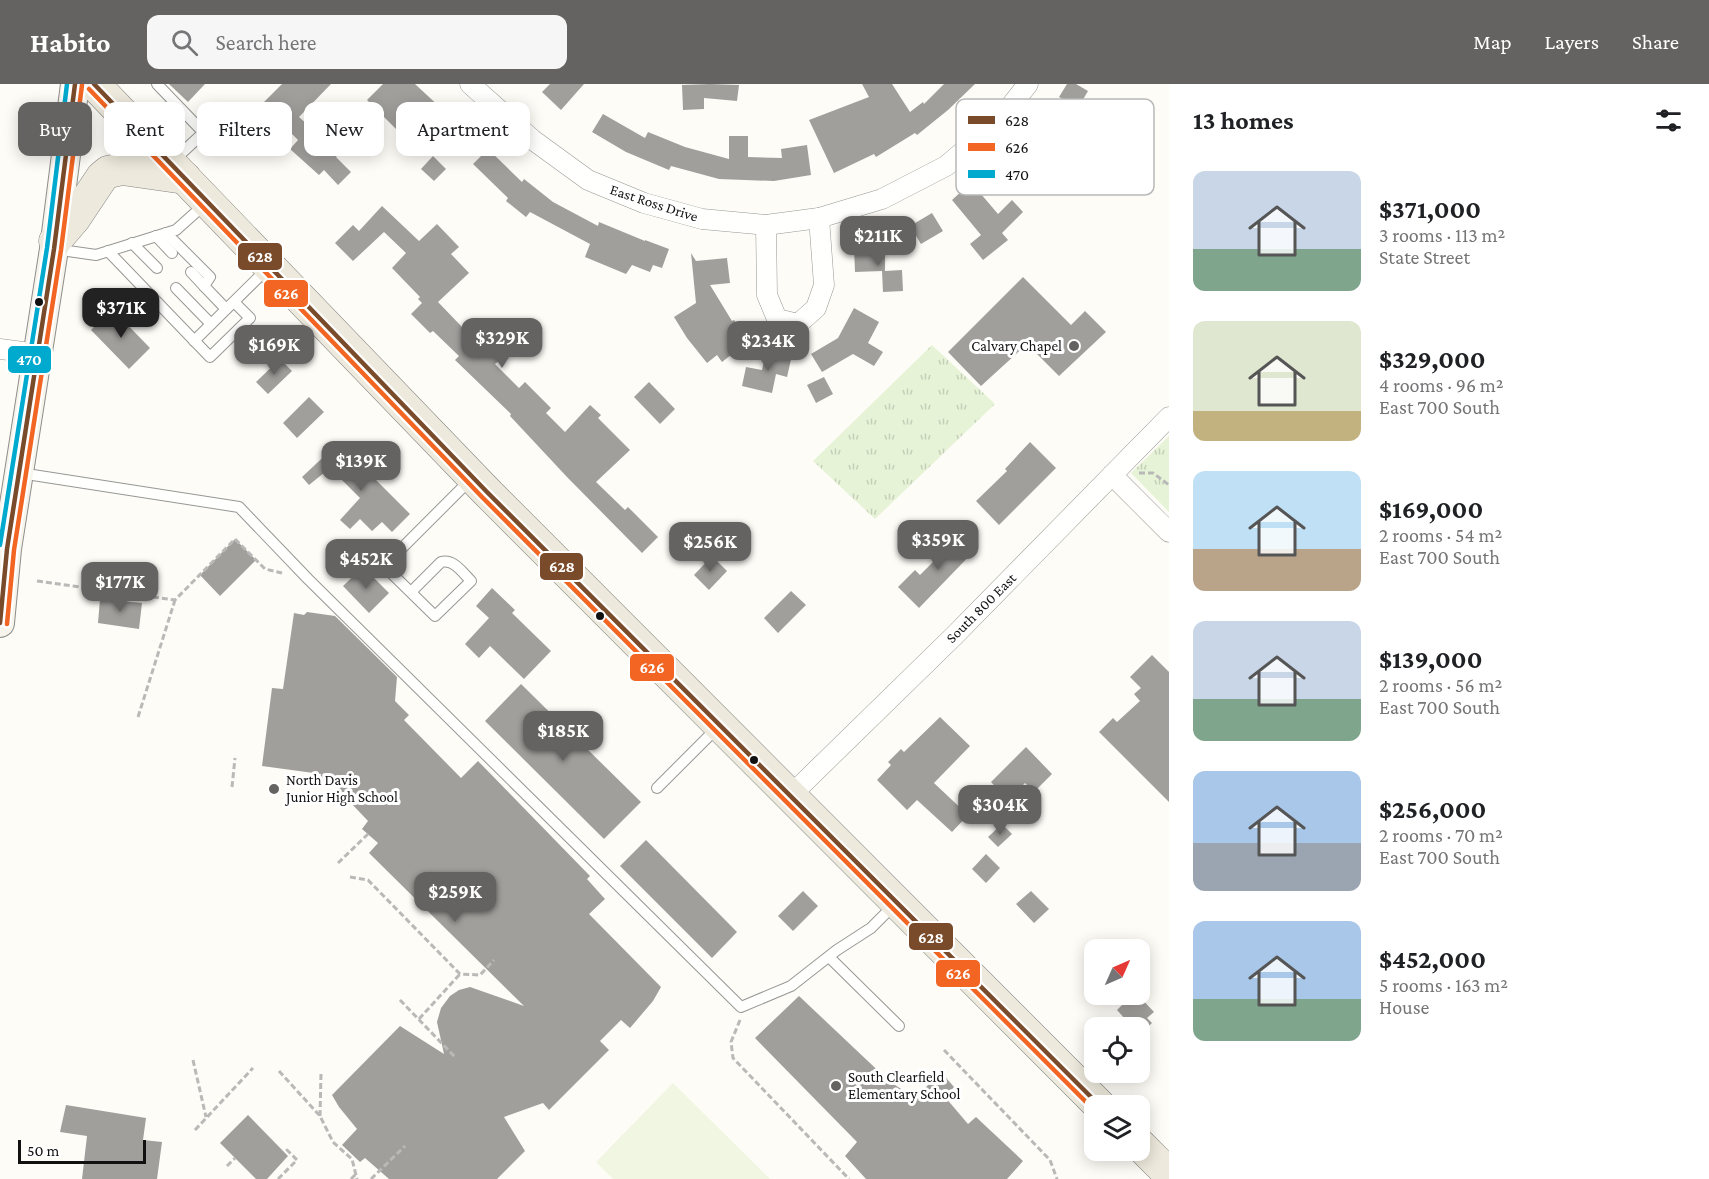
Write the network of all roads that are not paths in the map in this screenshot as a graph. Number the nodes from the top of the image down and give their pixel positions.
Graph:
1 (75, 84) edge
2 (94, 84) edge
3 (157, 84) edge
4 (1028, 84) edge
5 (481, 88) edge
6 (1016, 99) edge
7 (197, 126) edge
8 (197, 143) edge
9 (956, 158) edge
10 (178, 170) junction
11 (208, 202) junction
12 (819, 218) junction
13 (766, 225) junction
14 (60, 231) junction
15 (161, 235) junction
16 (132, 243) junction
17 (108, 251) junction
18 (172, 253) dead end
19 (260, 256) junction
20 (157, 268) dead end
21 (191, 272) dead end
22 (204, 286) junction
23 (176, 288) dead end
24 (230, 305) junction
25 (212, 324) junction
26 (194, 341) junction
27 (0, 349) edge
28 (38, 354) junction
29 (1169, 417) edge
30 (19, 473) junction
31 (1112, 475) junction
32 (473, 478) junction
33 (1169, 532) edge
34 (4, 548) edge
35 (411, 592) junction
36 (0, 623) edge
37 (719, 726) junction
38 (657, 788) dead end
39 (790, 796) junction
40 (896, 903) junction
41 (829, 957) junction
42 (899, 1026) dead end
43 (1089, 1095) edge
44 (1150, 1155) edge
45 (1169, 1174) edge

1 - 14 main road
2 - 10 main road
3 - 7 lane
4 - 6 street, East Ross Drive
5 - 13 street, East Ross Drive
8 - 10 lane
9 - 12 street, East Ross Drive
10 - 11 main road
10 - 14 main road
11 - 15 lane
11 - 19 main road
12 - 13 street, East Ross Drive
12 - 13 street
14 - 17 lane
14 - 28 main road
15 - 16 lane
15 - 18 lane
15 - 22 lane
16 - 17 lane
16 - 20 lane
17 - 26 lane
19 - 24 lane
19 - 32 main road
21 - 22 lane
22 - 24 lane
23 - 25 lane
24 - 25 lane
24 - 26 lane
25 - 26 lane
27 - 28 street
28 - 30 main road
29 - 31 street, South 800 East
30 - 34 main road
30 - 41 lane
31 - 33 street
31 - 39 street, South 800 East
32 - 35 lane
32 - 37 main road
34 - 36 main road
35 - 35 lane
37 - 38 lane
37 - 39 main road
39 - 40 main road
40 - 41 lane
40 - 43 main road
41 - 42 lane
44 - 45 main road

